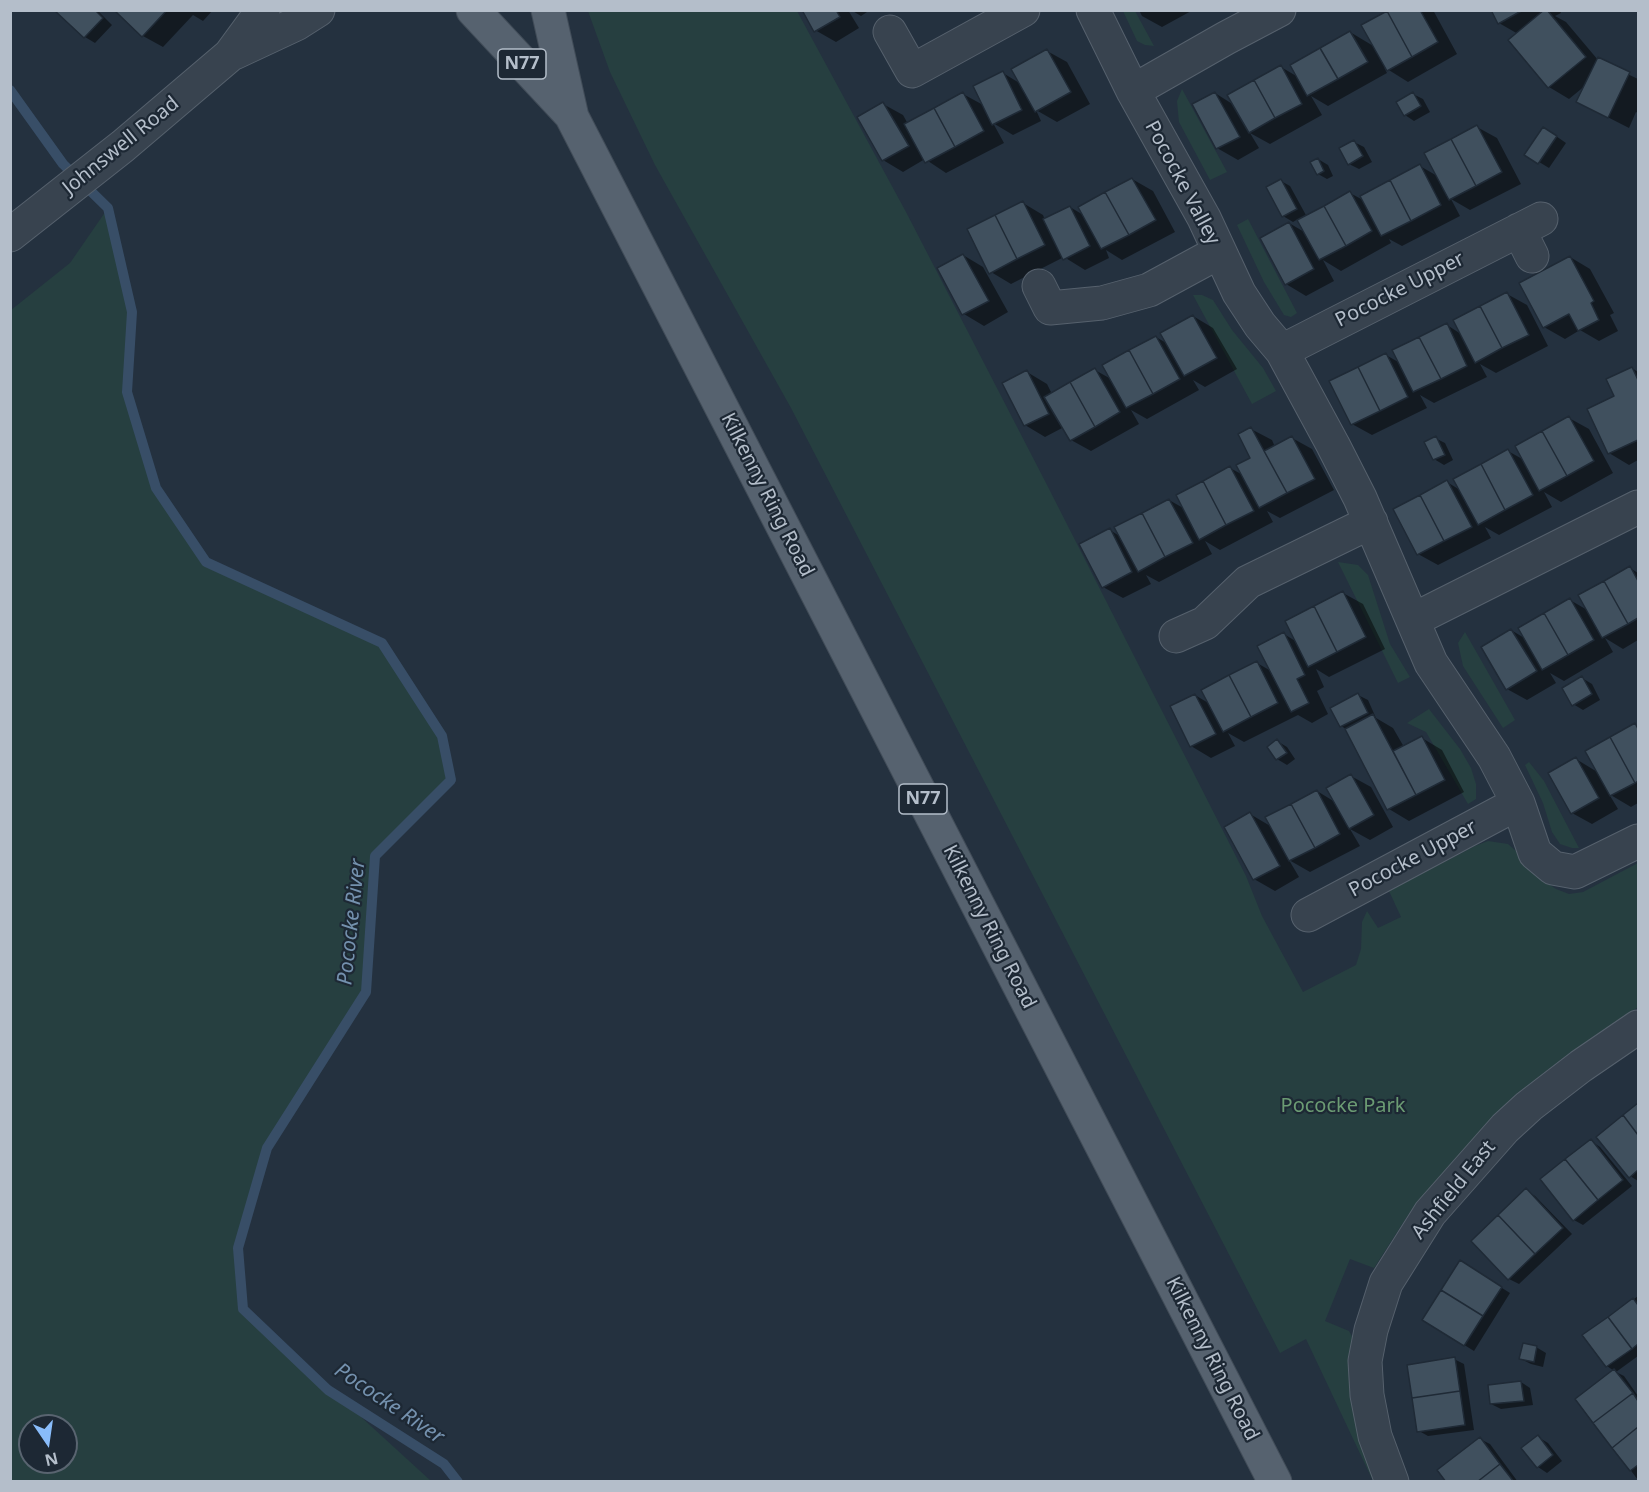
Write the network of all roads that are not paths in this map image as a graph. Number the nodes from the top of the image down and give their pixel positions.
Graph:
1 (263, 10) edge
2 (318, 10) edge
3 (473, 10) edge
4 (548, 10) edge
5 (1023, 10) edge
6 (1093, 10) edge
7 (1279, 10) edge
8 (890, 32) dead end
9 (230, 55) junction
10 (1133, 92) junction
11 (572, 117) junction
12 (10, 235) edge
13 (1530, 235) dead end
14 (1219, 252) junction
15 (1039, 286) dead end
16 (1282, 351) junction
17 (1638, 507) edge
18 (1371, 522) junction
19 (1413, 620) junction
20 (1176, 636) dead end
21 (1518, 803) junction
22 (1638, 841) edge
23 (1308, 915) dead end
24 (1638, 1027) edge
25 (1275, 1482) edge
26 (1392, 1482) edge

1 - 9 street, Johnswell Road
2 - 9 street, Johnswell Road
3 - 11 main road, Kilkenny Ring Road / N77
4 - 11 main road, Kilkenny Ring Road / N77
5 - 8 street
6 - 10 street, Pococke Valley
7 - 10 street
9 - 12 street, Johnswell Road
10 - 14 street, Pococke Valley
11 - 25 main road, Kilkenny Ring Road / N77
13 - 16 street, Pococke Upper
14 - 15 street, Pococke Valley
14 - 16 street
16 - 18 street
17 - 19 street
18 - 19 street
18 - 20 street
19 - 21 street
21 - 22 street
21 - 23 street, Pococke Upper
24 - 26 street, Ashfield East

